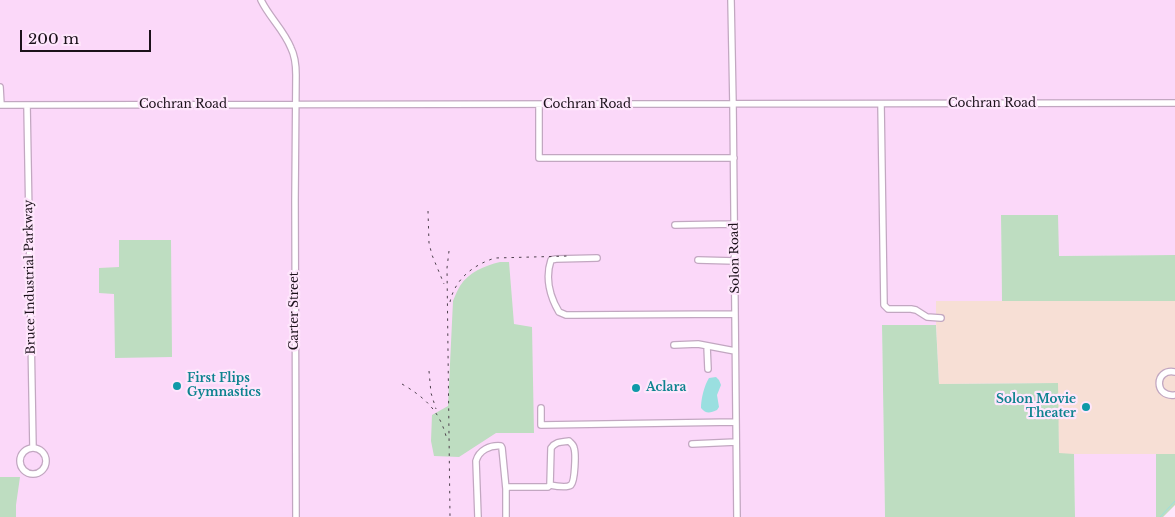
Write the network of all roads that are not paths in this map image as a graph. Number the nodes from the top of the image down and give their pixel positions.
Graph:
1 (261, 0) edge
2 (731, 0) edge
3 (0, 88) edge
4 (1175, 103) edge
5 (733, 104) junction
6 (881, 104) junction
7 (0, 105) edge
8 (27, 105) junction
9 (539, 105) junction
10 (296, 106) junction
11 (734, 158) junction
12 (734, 224) junction
13 (675, 225) dead end
14 (597, 258) dead end
15 (698, 260) dead end
16 (734, 261) junction
17 (735, 314) junction
18 (941, 318) dead end
19 (674, 345) dead end
20 (707, 346) junction
21 (735, 351) junction
22 (708, 369) dead end
23 (1175, 372) edge
24 (1175, 394) edge
25 (541, 408) dead end
26 (736, 422) junction
27 (736, 442) junction
28 (692, 444) dead end
29 (33, 448) junction
30 (550, 485) junction
31 (506, 488) junction
32 (296, 517) edge
33 (478, 517) edge
34 (506, 517) edge
35 (737, 517) edge

1 - 10 street, Carter Street
2 - 5 street, Solon Road
3 - 7 street
4 - 6 street, Cochran Road
5 - 6 street, Cochran Road
5 - 9 street, Cochran Road
5 - 11 street, Solon Road
6 - 18 street
7 - 8 street, Cochran Road
8 - 10 street, Cochran Road
8 - 29 street, Bruce Industrial Parkway
9 - 10 street, Cochran Road
9 - 11 street
10 - 32 street, Carter Street
11 - 12 street, Solon Road
12 - 13 street
12 - 16 street, Solon Road
14 - 17 street
15 - 16 street
16 - 17 street, Solon Road
17 - 21 street, Solon Road
19 - 20 street
20 - 21 street
20 - 22 street
21 - 26 street, Solon Road
23 - 24 street
25 - 26 street
26 - 27 street, Solon Road
27 - 28 street
27 - 35 street, Solon Road
29 - 29 street
30 - 30 street
30 - 31 street
31 - 33 street
31 - 34 street

